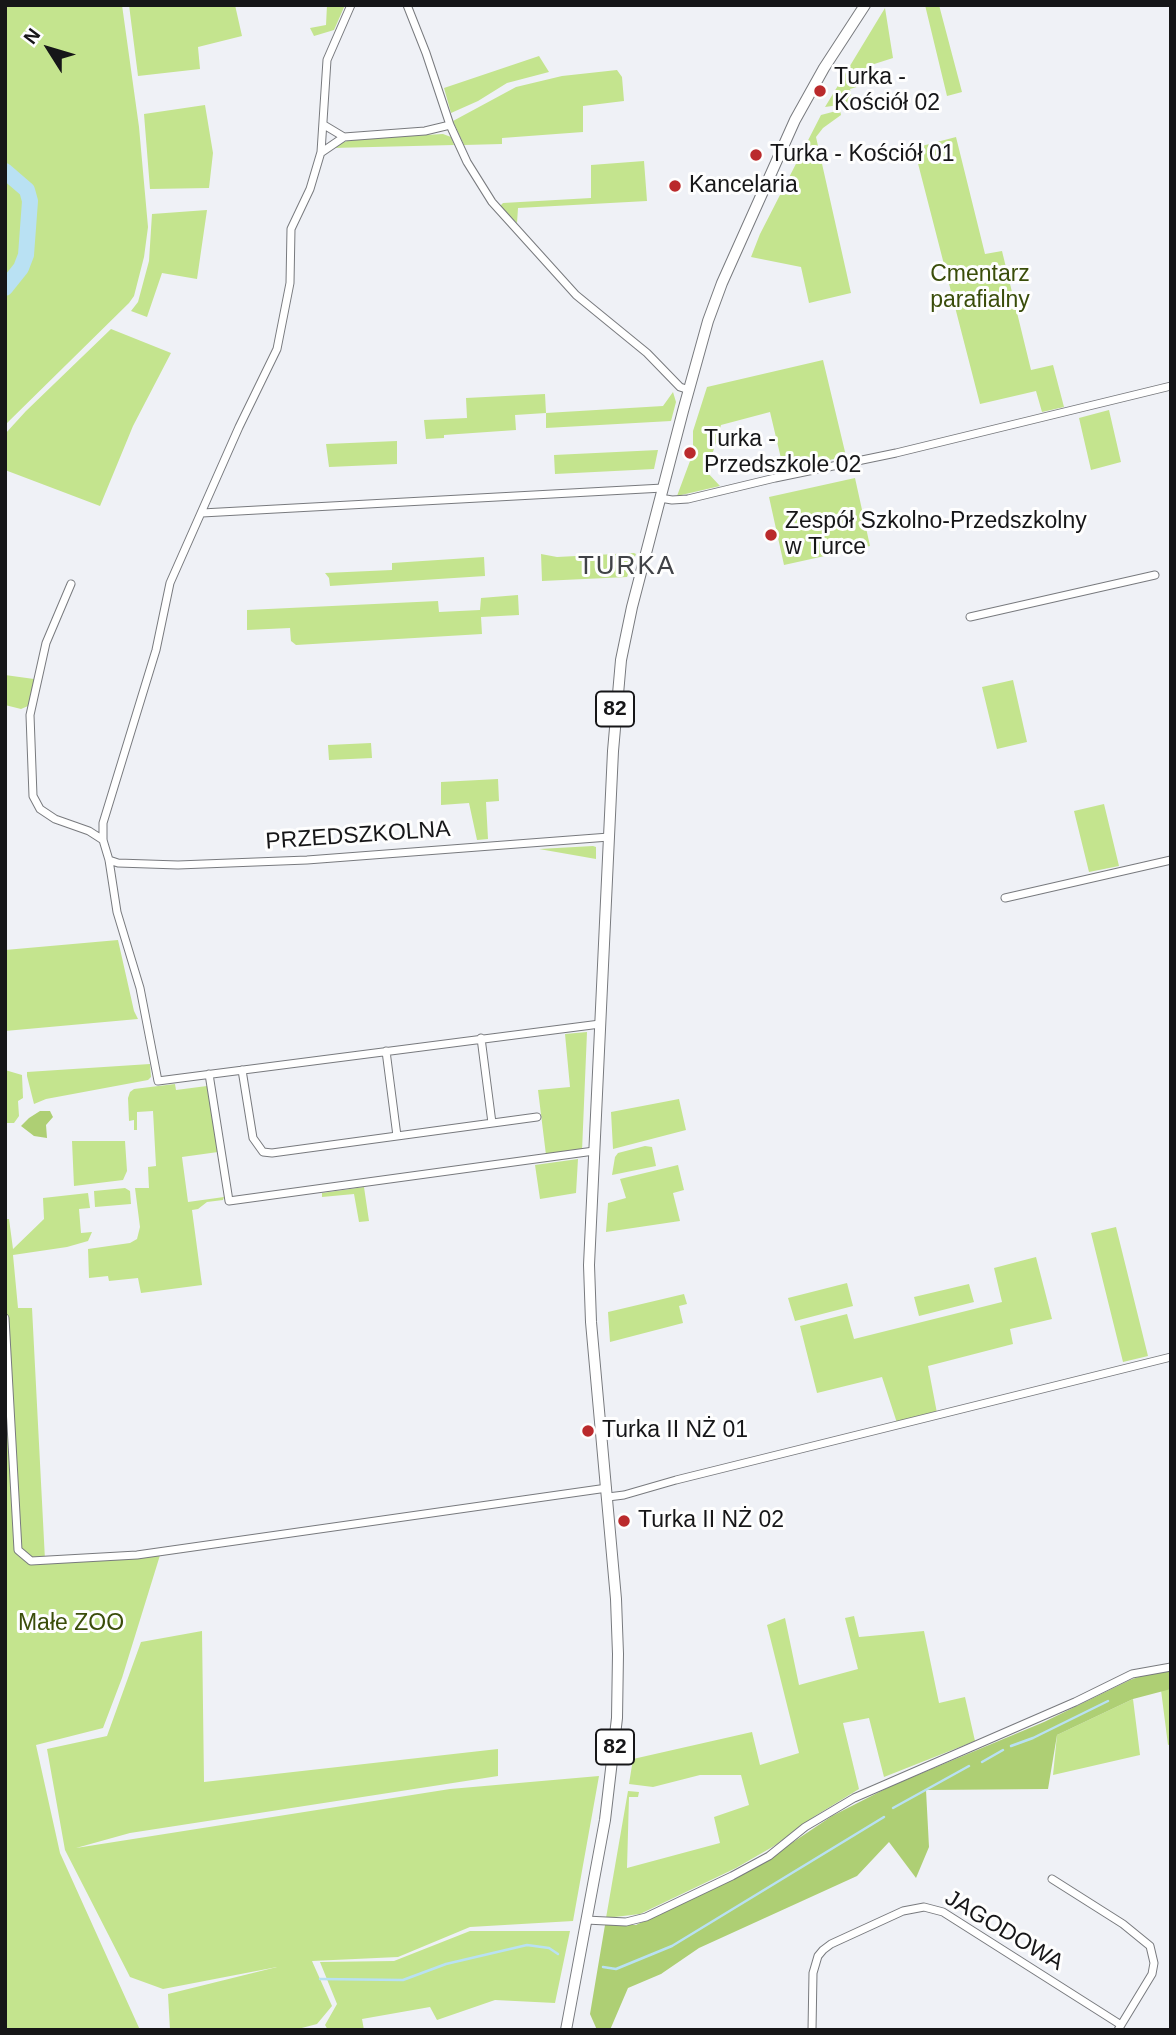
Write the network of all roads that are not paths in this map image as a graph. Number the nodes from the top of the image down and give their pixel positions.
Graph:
1 (351, 5) edge
2 (407, 5) edge
3 (865, 5) edge
4 (324, 125) junction
5 (450, 125) junction
6 (344, 137) junction
7 (321, 152) junction
8 (1171, 386) edge
9 (689, 390) junction
10 (662, 493) junction
11 (202, 513) junction
12 (1155, 575) dead end
13 (71, 584) dead end
14 (970, 617) dead end
15 (609, 837) junction
16 (103, 840) junction
17 (109, 860) junction
18 (1171, 860) edge
19 (1005, 898) dead end
20 (600, 1024) junction
21 (481, 1038) junction
22 (386, 1051) junction
23 (242, 1070) junction
24 (209, 1074) junction
25 (537, 1117) dead end
26 (492, 1123) junction
27 (397, 1136) junction
28 (594, 1152) junction
29 (5, 1318) edge
30 (1171, 1357) edge
31 (607, 1492) junction
32 (1171, 1667) edge
33 (1052, 1879) dead end
34 (586, 1920) junction
35 (1119, 2027) edge
36 (566, 2030) edge
37 (812, 2030) edge

1 - 4 street
2 - 5 street
3 - 9 main road, 82
4 - 6 street
4 - 7 street
5 - 6 street
5 - 9 street
6 - 7 street
7 - 11 street
8 - 10 street
9 - 10 main road, 82
10 - 11 street
10 - 15 main road, 82
11 - 16 street
12 - 14 street
13 - 16 street
15 - 17 street, PRZEDSZKOLNA
15 - 20 main road, 82
16 - 17 street
17 - 24 street
18 - 19 street
20 - 21 street
20 - 28 main road, 82
21 - 22 street
21 - 26 street
22 - 23 street
22 - 27 street
23 - 24 street
23 - 27 street
24 - 28 street
25 - 26 street
26 - 27 street
28 - 31 main road, 82
29 - 31 street
30 - 31 street
31 - 34 main road, 82
32 - 34 street
33 - 35 street
34 - 36 main road, 82
35 - 37 street, JAGODOWA

